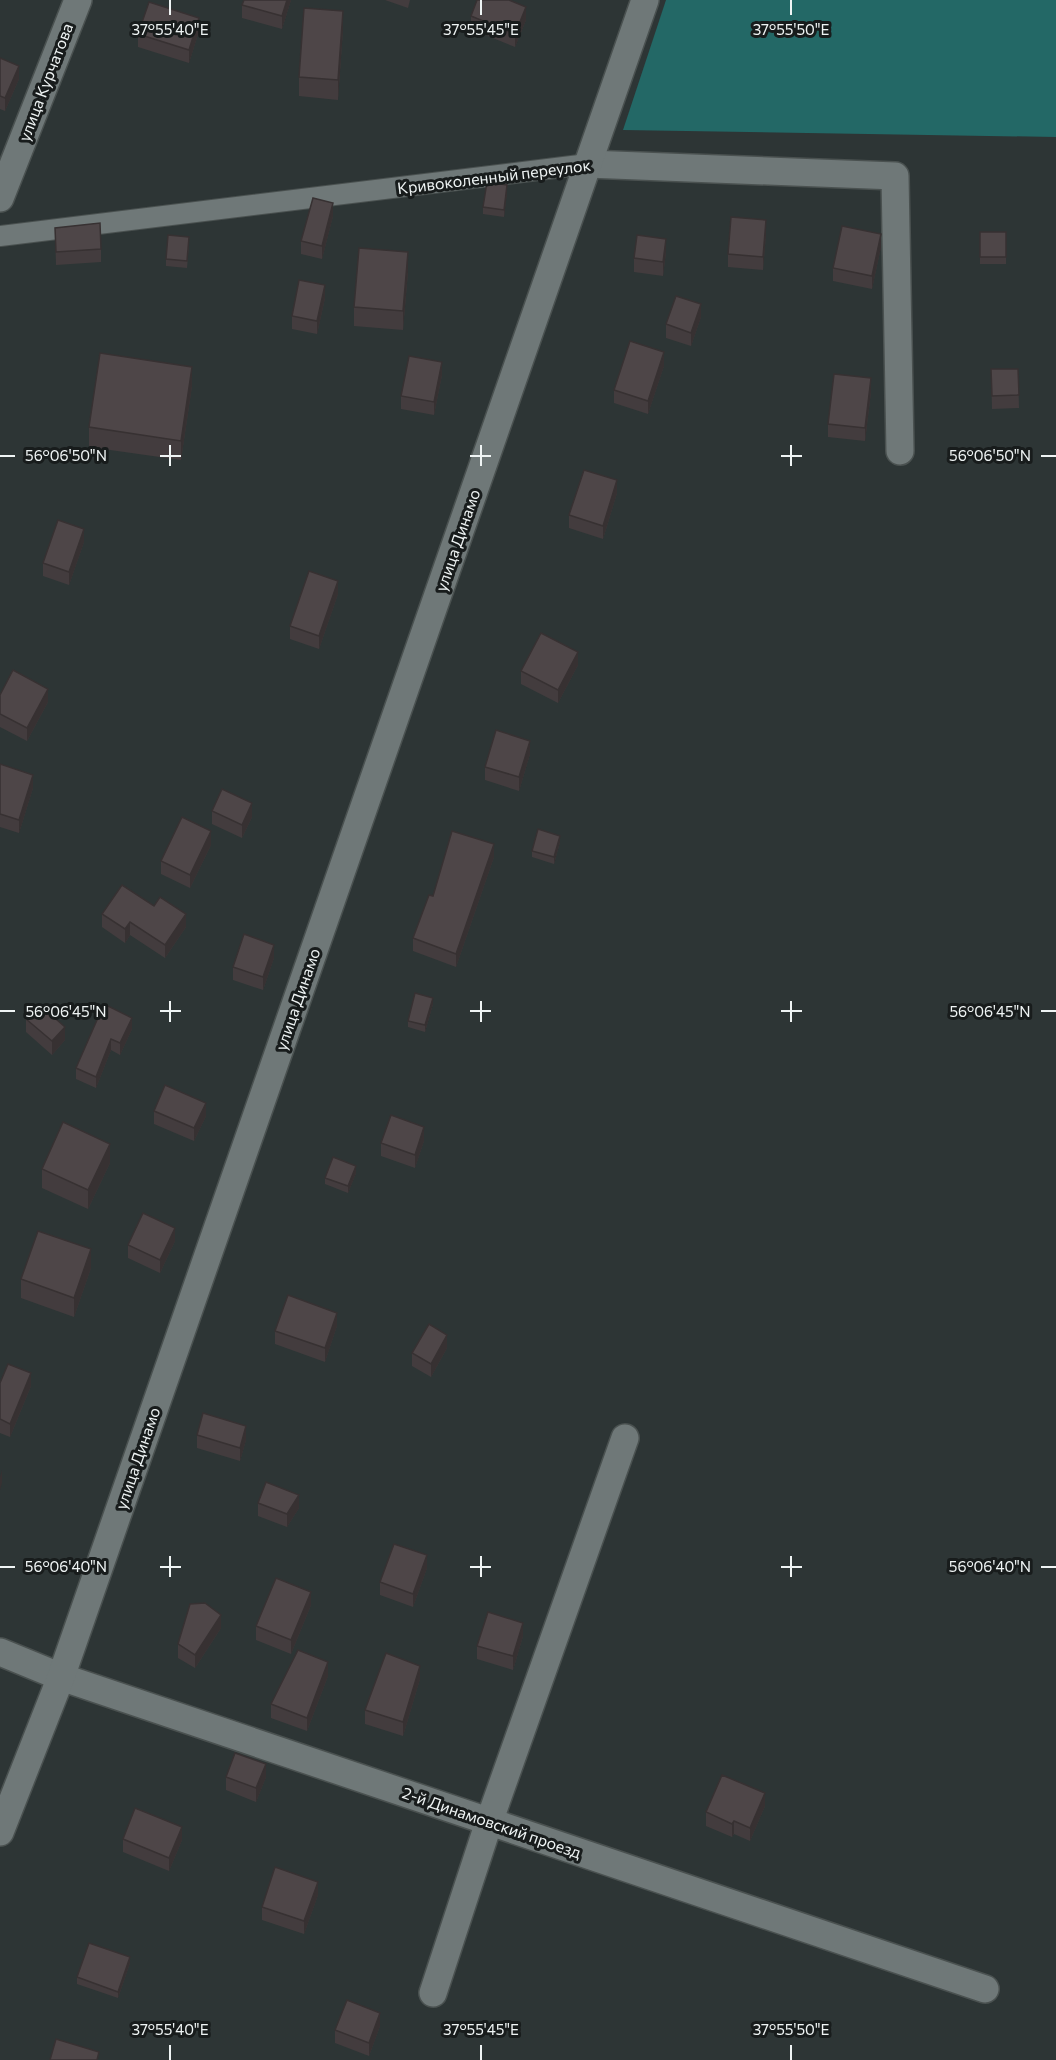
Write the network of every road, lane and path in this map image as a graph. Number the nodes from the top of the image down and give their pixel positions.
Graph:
1 (78, 0) edge
2 (645, 0) edge
3 (588, 164) junction
4 (0, 198) edge
5 (0, 236) edge
6 (900, 451) dead end
7 (625, 1438) dead end
8 (0, 1652) edge
9 (61, 1677) junction
10 (489, 1821) junction
11 (0, 1832) edge
12 (985, 1989) dead end
13 (433, 1993) dead end

1 - 4 street, улица Курчатова
2 - 3 street, улица Динамо
3 - 5 street, Кривоколенный переулок
3 - 6 street, Кривоколенный переулок
3 - 9 street, улица Динамо
7 - 10 street
8 - 9 street, 2-й Динамовский проезд
9 - 10 street, 2-й Динамовский проезд
9 - 11 street, улица Динамо
10 - 12 street, 2-й Динамовский проезд
10 - 13 street

